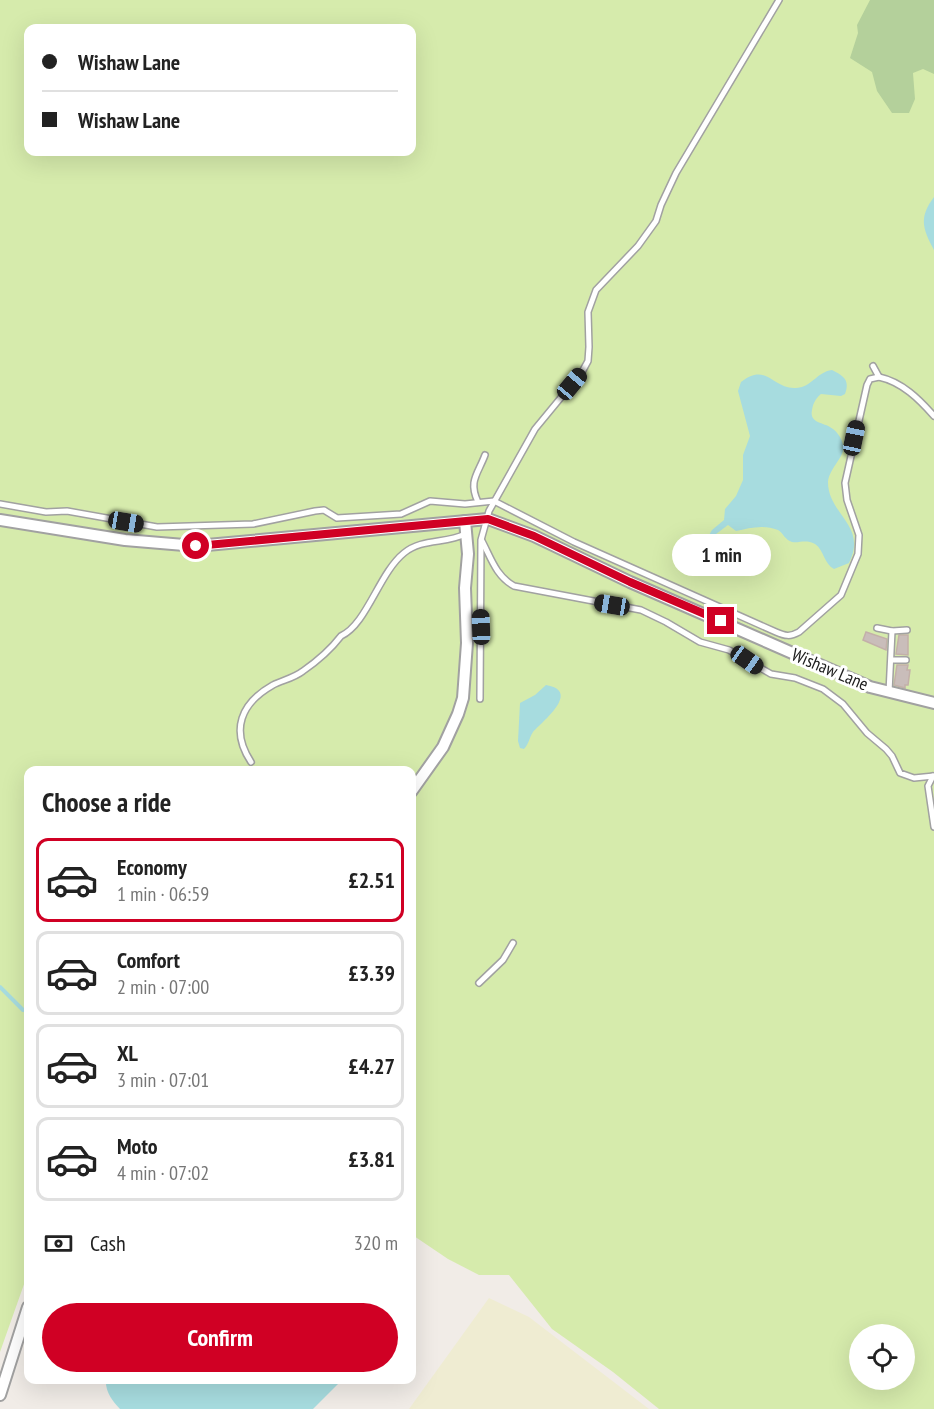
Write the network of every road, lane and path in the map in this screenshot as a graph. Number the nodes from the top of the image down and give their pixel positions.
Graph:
1 (779, 0) edge
2 (879, 377) junction
3 (870, 379) junction
4 (934, 416) edge
5 (485, 455) dead end
6 (494, 501) junction
7 (478, 502) junction
8 (0, 504) edge
9 (488, 519) junction
10 (0, 520) edge
11 (465, 521) junction
12 (465, 534) junction
13 (481, 540) junction
14 (877, 628) dead end
15 (907, 630) dead end
16 (892, 631) junction
17 (892, 660) junction
18 (906, 660) dead end
19 (889, 692) junction
20 (480, 699) dead end
21 (934, 702) edge
22 (251, 762) dead end
23 (933, 776) edge
24 (416, 785) edge
25 (934, 826) edge
26 (513, 943) dead end
27 (479, 983) dead end
28 (24, 1320) edge
29 (0, 1395) edge

1 - 6 lane
2 - 3 lane
2 - 3 lane
2 - 4 lane
3 - 6 lane
5 - 7 lane
6 - 7 lane
6 - 9 lane
7 - 8 lane
9 - 11 street, Wishaw Lane
9 - 13 lane
9 - 19 street, Wishaw Lane
10 - 11 street, Wishaw Lane
11 - 12 street
12 - 22 lane
12 - 24 street
13 - 20 lane
13 - 23 lane
14 - 16 lane
15 - 16 lane
16 - 17 lane
17 - 18 lane
17 - 19 lane
19 - 21 street, Wishaw Lane
23 - 25 lane
26 - 27 lane
28 - 29 street

